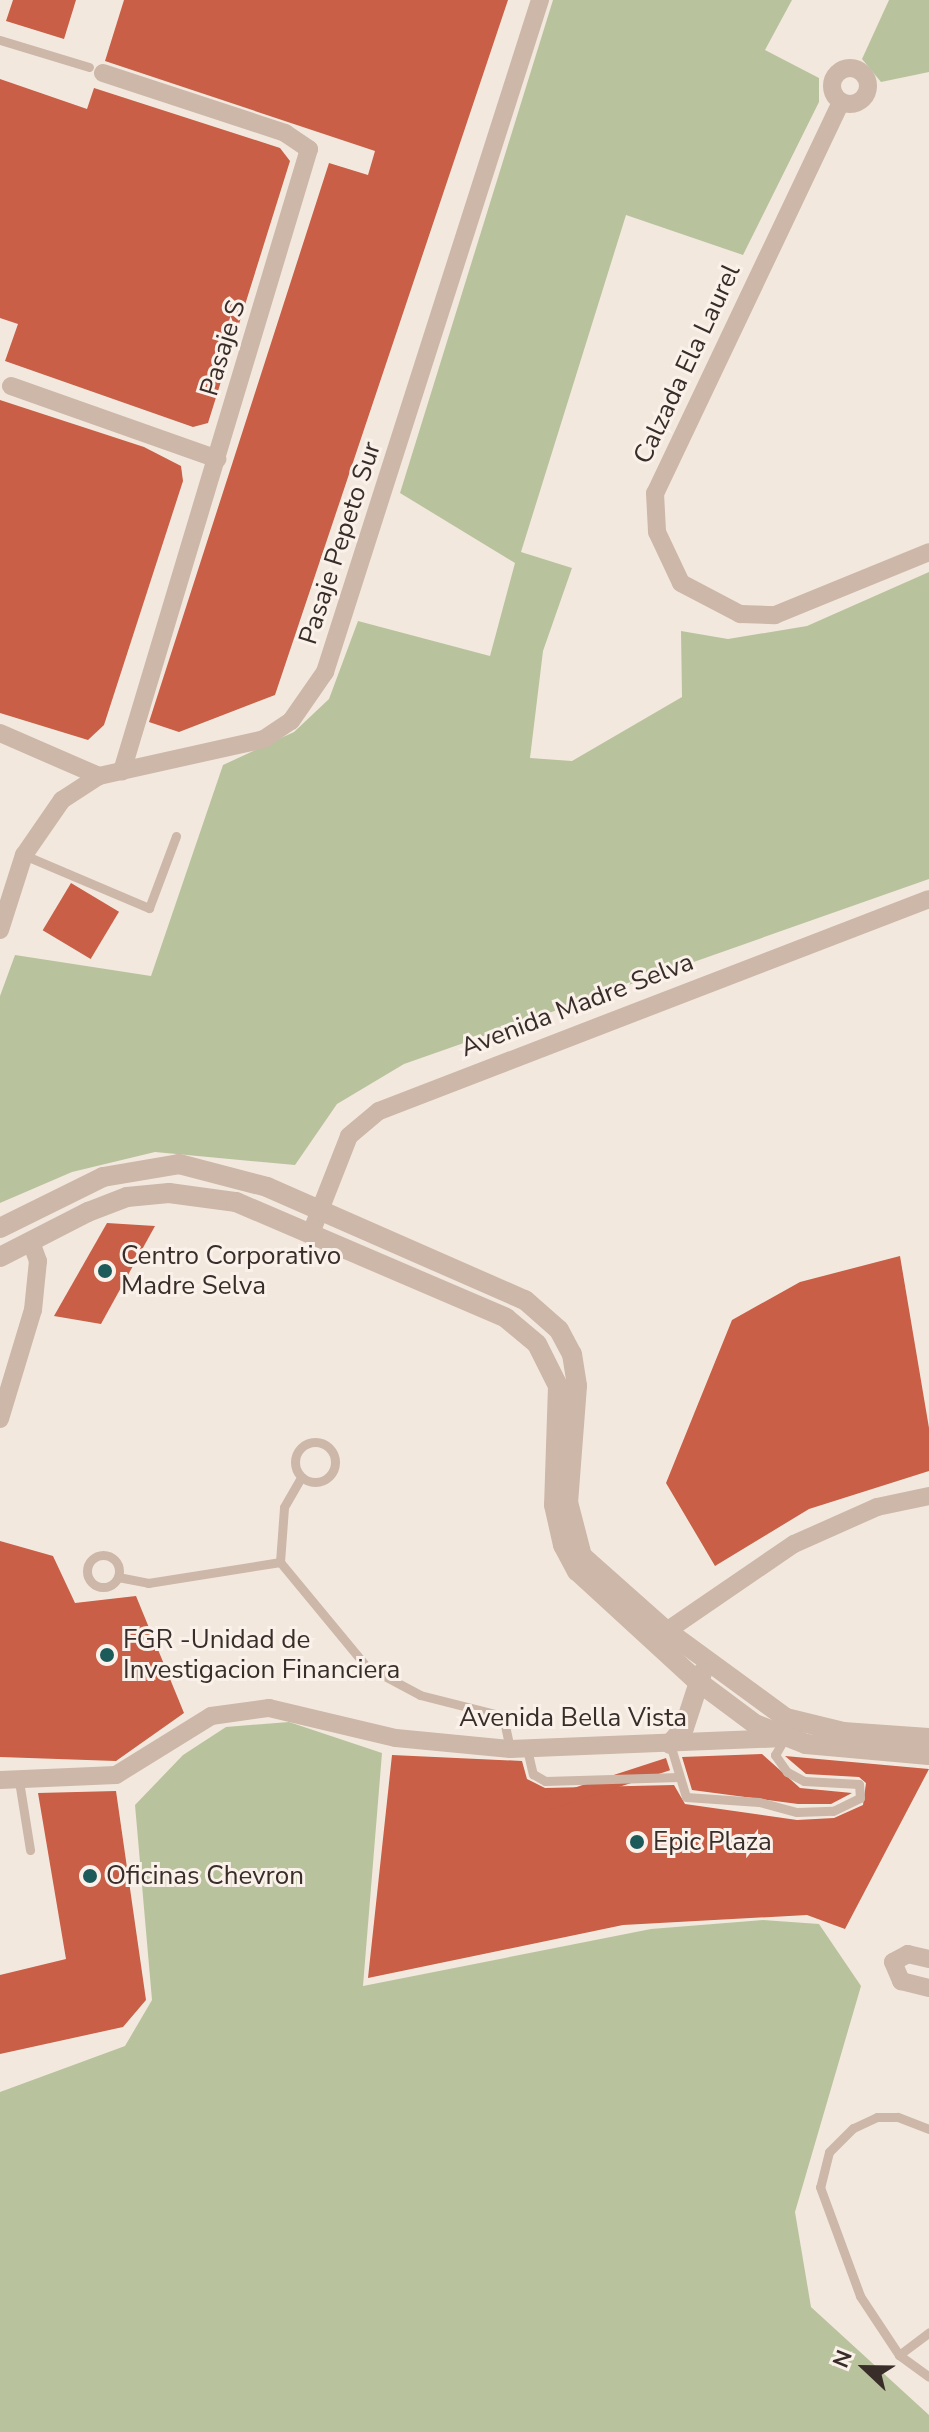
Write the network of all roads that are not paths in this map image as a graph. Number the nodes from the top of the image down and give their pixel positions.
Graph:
1 (540, 0) edge
2 (0, 40) edge
3 (96, 70) joint
4 (841, 102) dead end
5 (11, 386) dead end
6 (217, 459) junction
7 (929, 552) edge
8 (0, 733) edge
9 (122, 771) junction
10 (99, 776) junction
11 (176, 836) dead end
12 (24, 855) junction
13 (929, 899) edge
14 (0, 930) edge
15 (319, 1209) junction
16 (0, 1228) edge
17 (311, 1233) junction
18 (31, 1242) junction
19 (0, 1257) edge
20 (0, 1419) edge
21 (301, 1477) junction
22 (929, 1496) edge
23 (280, 1562) junction
24 (118, 1577) dead end
25 (658, 1635) junction
26 (709, 1664) junction
27 (696, 1680) junction
28 (785, 1738) junction
29 (929, 1738) edge
30 (670, 1744) junction
31 (519, 1749) junction
32 (929, 1755) edge
33 (679, 1777) junction
34 (10, 1780) edge
35 (30, 1850) dead end
36 (929, 1959) edge
37 (929, 1988) edge
38 (929, 2129) edge
39 (929, 2332) edge
40 (899, 2355) junction
41 (929, 2377) edge

1 - 9 street, Pasaje Pepeto Sur
2 - 3 lane
3 - 6 street, Pasaje S
4 - 7 street, Calzada Ela Laurel
5 - 6 street
6 - 9 street, Pasaje S
8 - 10 street
9 - 10 street, Pasaje Pepeto Sur
10 - 12 street, Pasaje Pepeto Sur
11 - 12 lane
12 - 14 street, Pasaje Pepeto Sur
13 - 15 street, Avenida Madre Selva
15 - 16 street
15 - 17 street, Avenida Madre Selva
15 - 25 street
17 - 18 street
17 - 25 street
18 - 19 street
18 - 20 street
21 - 21 lane
21 - 23 lane
22 - 25 street
23 - 24 lane
23 - 31 lane
25 - 26 street
25 - 27 street
26 - 27 street
26 - 29 street
27 - 28 street
27 - 30 street
28 - 30 street, Avenida Bella Vista
28 - 32 street
28 - 33 lane
30 - 31 street, Avenida Bella Vista
30 - 33 lane
31 - 33 lane
31 - 34 street, Avenida Bella Vista
34 - 35 lane
36 - 37 street
38 - 40 lane
39 - 40 lane
40 - 41 lane

